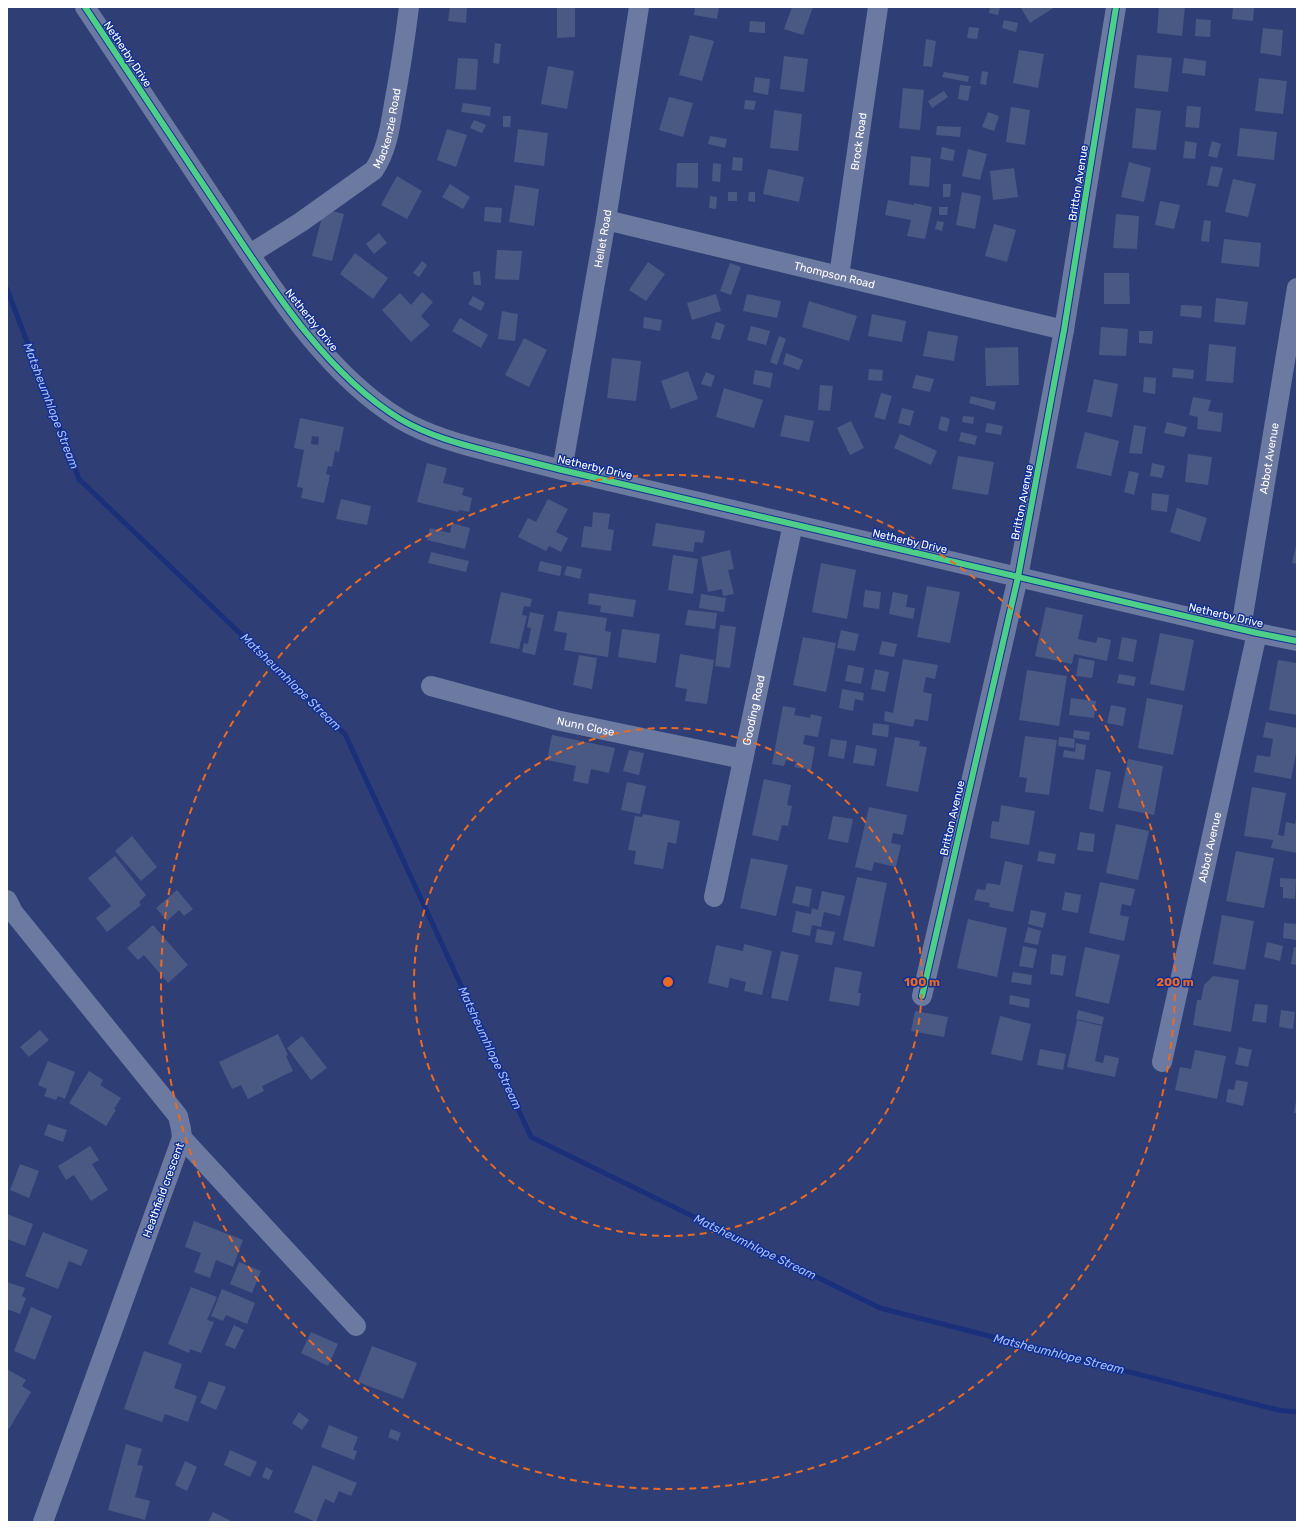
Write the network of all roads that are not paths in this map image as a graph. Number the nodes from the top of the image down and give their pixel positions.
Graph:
1 (85, 7) edge
2 (409, 7) edge
3 (639, 7) edge
4 (878, 7) edge
5 (1116, 7) edge
6 (606, 220) junction
7 (250, 254) junction
8 (839, 276) junction
9 (1297, 288) edge
10 (1064, 330) junction
11 (562, 470) junction
12 (794, 524) junction
13 (1018, 577) junction
14 (1249, 630) junction
15 (1297, 641) edge
16 (431, 686) dead end
17 (743, 759) junction
18 (714, 897) dead end
19 (9, 910) edge
20 (922, 996) dead end
21 (1162, 1062) dead end
22 (182, 1138) junction
23 (356, 1326) dead end
24 (43, 1522) edge

1 - 7 street, Netherby Drive
2 - 7 street, Mackenzie Road
3 - 6 street, Hellet Road
4 - 8 street, Brock Road
5 - 10 street, Britton Avenue
6 - 8 street, Thompson Road
6 - 11 street, Hellet Road
7 - 11 street, Netherby Drive
8 - 10 street, Thompson Road
9 - 14 street, Abbot Avenue
10 - 13 street, Britton Avenue
11 - 12 street, Netherby Drive
12 - 13 street, Netherby Drive
12 - 17 street, Gooding Road
13 - 14 street, Netherby Drive
13 - 20 street, Britton Avenue
14 - 15 street, Netherby Drive
14 - 21 street, Abbot Avenue
16 - 17 street, Nunn Close
17 - 18 street, Gooding Road
19 - 22 street, Heathfield crescent
22 - 23 street
22 - 24 street, Heathfield crescent

